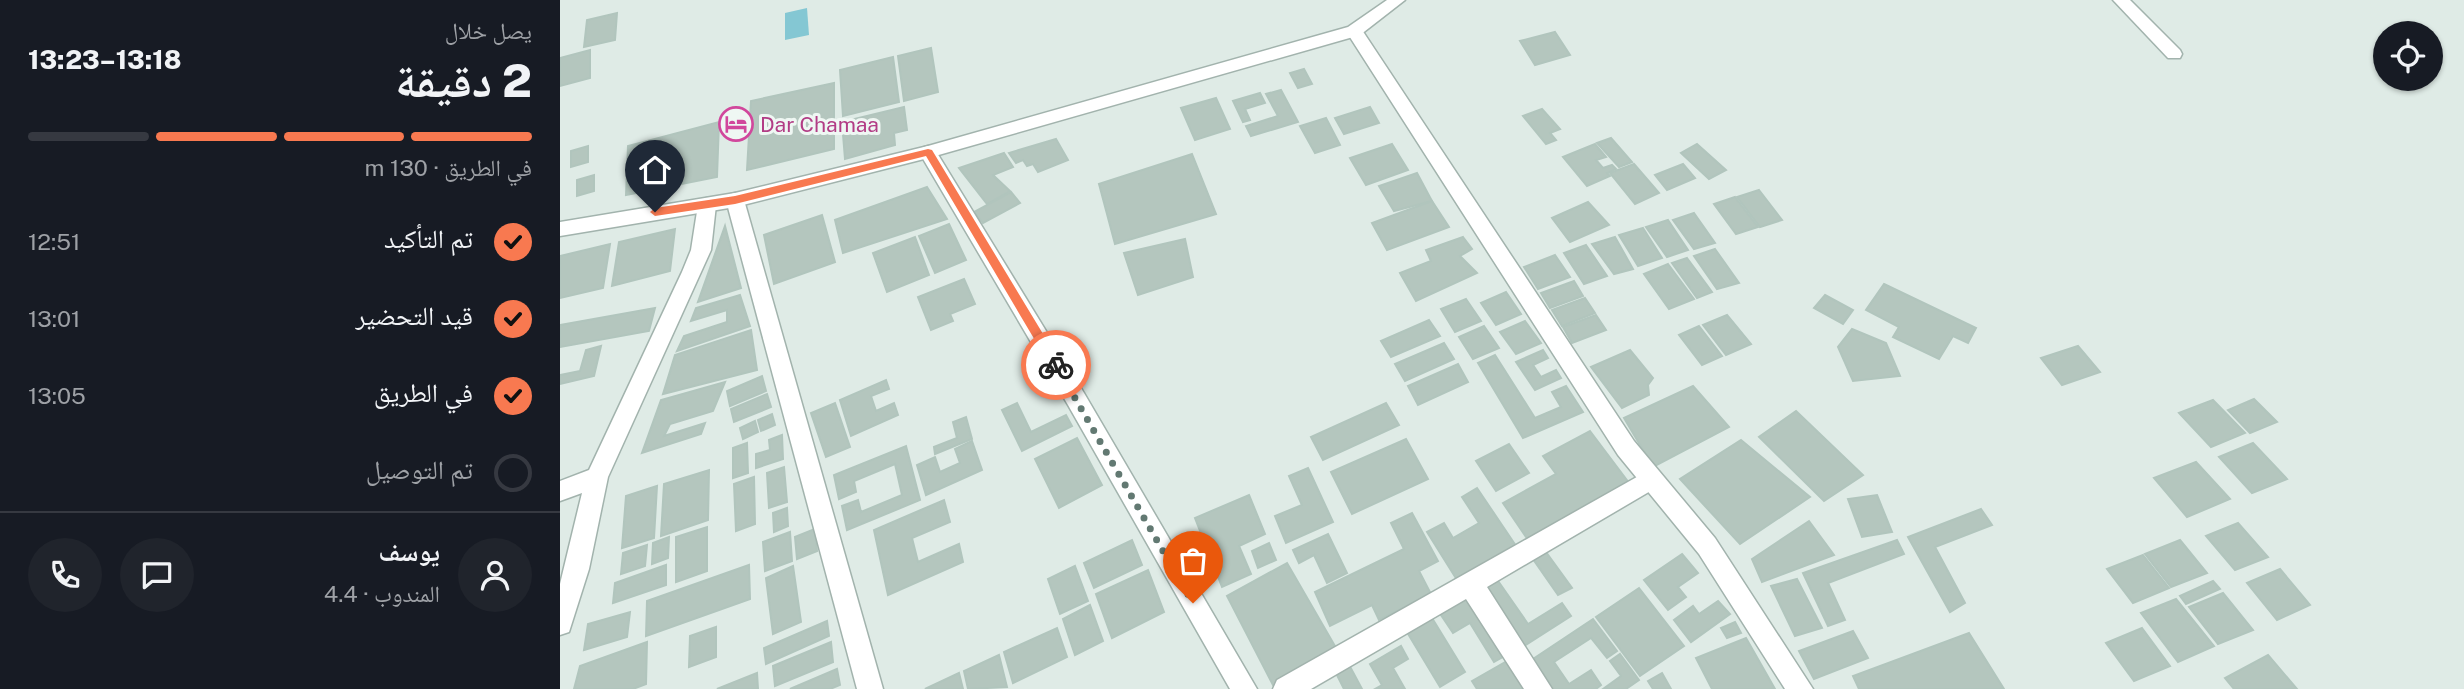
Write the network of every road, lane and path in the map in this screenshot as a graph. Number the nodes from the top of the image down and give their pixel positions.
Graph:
1 (1397, 0) edge
2 (2121, 0) edge
3 (1354, 31) junction
4 (2174, 54) dead end
5 (928, 152) junction
6 (735, 200) junction
7 (707, 205) junction
8 (560, 229) edge
9 (597, 477) junction
10 (1651, 479) junction
11 (560, 491) edge
12 (1469, 583) junction
13 (560, 623) edge
14 (870, 689) edge
15 (1244, 689) edge
16 (1286, 689) edge
17 (1539, 689) edge
18 (1800, 689) edge

1 - 3 street
2 - 4 street
3 - 5 street
3 - 10 street
5 - 6 street
5 - 15 street
6 - 7 street
6 - 14 street
7 - 8 street
7 - 9 street
9 - 11 street
9 - 13 street
10 - 12 street
10 - 18 street
12 - 16 street
12 - 17 street

